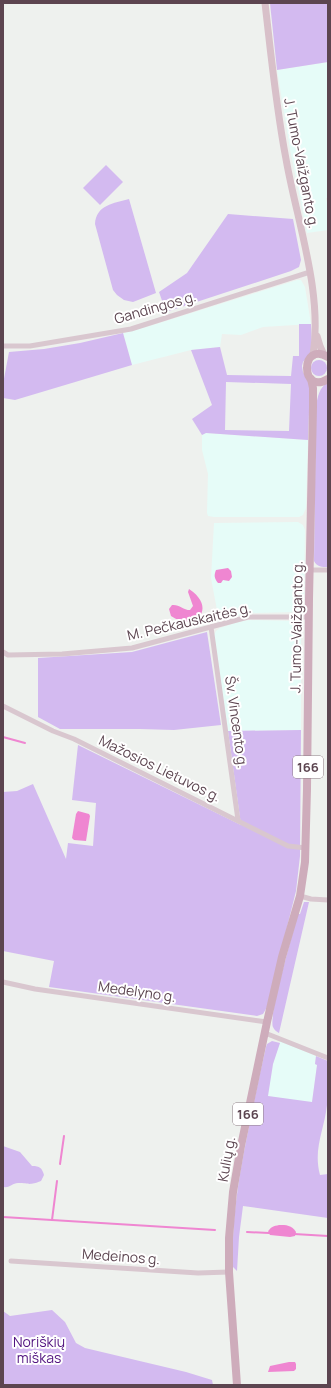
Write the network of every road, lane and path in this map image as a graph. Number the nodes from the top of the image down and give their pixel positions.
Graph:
1 (264, 3) edge
2 (310, 272) junction
3 (315, 328) junction
4 (3, 346) edge
5 (313, 356) junction
6 (326, 356) edge
7 (311, 379) junction
8 (325, 380) edge
9 (313, 407) junction
10 (310, 570) junction
11 (328, 570) edge
12 (309, 617) junction
13 (211, 627) junction
14 (3, 652) edge
15 (3, 706) edge
16 (238, 820) junction
17 (306, 848) junction
18 (300, 896) junction
19 (328, 900) edge
20 (3, 982) edge
21 (267, 1022) junction
22 (265, 1033) junction
23 (328, 1058) edge
24 (11, 1261) dead end
25 (229, 1272) junction
26 (237, 1385) edge

1 - 2 main road, J. Tumo-Vaižganto g.
2 - 3 main road, J. Tumo-Vaižganto g.
2 - 4 street, Gandingos g.
3 - 5 main road, J. Tumo-Vaižganto g.
3 - 6 main road, J. Tumo-Vaižganto g.
5 - 6 main road
5 - 7 main road, 166
7 - 8 main road, 166
7 - 9 main road, J. Tumo-Vaižganto g. / 166
8 - 9 main road, J. Tumo-Vaižganto g. / 166
9 - 10 main road, J. Tumo-Vaižganto g. / 166
10 - 11 street
10 - 12 main road, J. Tumo-Vaižganto g. / 166
12 - 13 street, M. Pečkauskaitės g.
12 - 17 main road, J. Tumo-Vaižganto g. / 166
13 - 14 street, M. Pečkauskaitės g.
13 - 16 street, Šv. Vincento g.
15 - 16 street, Mažosios Lietuvos g.
16 - 17 street, Mažosios Lietuvos g.
17 - 18 main road, Kulių g. / 166
18 - 19 street
18 - 21 main road, Kulių g. / 166
20 - 21 street, Medelyno g.
21 - 22 main road, Kulių g. / 166
22 - 23 street
22 - 25 main road, Kulių g. / 166
24 - 25 street, Medeinos g.
25 - 26 main road, Kulių g. / 166

